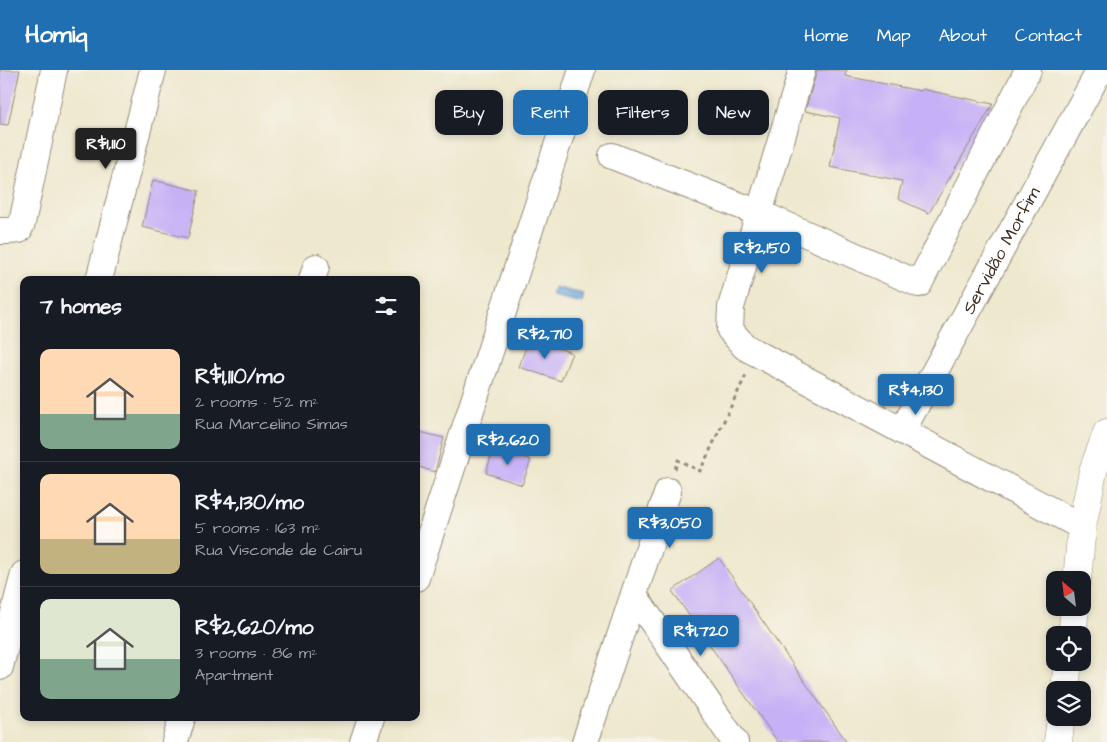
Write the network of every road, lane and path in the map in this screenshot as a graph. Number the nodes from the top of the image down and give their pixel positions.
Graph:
1 (54, 70) edge
2 (153, 70) edge
3 (582, 70) edge
4 (802, 70) edge
5 (1028, 70) edge
6 (1100, 70) edge
7 (612, 156) dead end
8 (759, 213) junction
9 (0, 231) edge
10 (100, 276) edge
11 (748, 370) dead end
12 (902, 431) junction
13 (1107, 433) edge
14 (668, 491) joint
15 (1082, 527) junction
16 (420, 566) edge
17 (1078, 571) edge
18 (20, 590) edge
19 (634, 595) junction
20 (0, 667) edge
21 (181, 721) edge
22 (370, 721) edge
23 (1060, 726) edge
24 (175, 742) edge
25 (363, 742) edge
26 (585, 742) edge
27 (735, 742) edge
28 (1058, 742) edge

1 - 9 street
2 - 10 street
3 - 16 street
4 - 8 street
5 - 8 street
6 - 12 street, Servidão Morfim
7 - 8 street
8 - 12 street
11 - 14 path
12 - 15 street
13 - 15 main road
14 - 19 street
15 - 17 main road
18 - 20 street
19 - 26 street
19 - 27 street
21 - 24 street
22 - 25 street
23 - 28 main road

